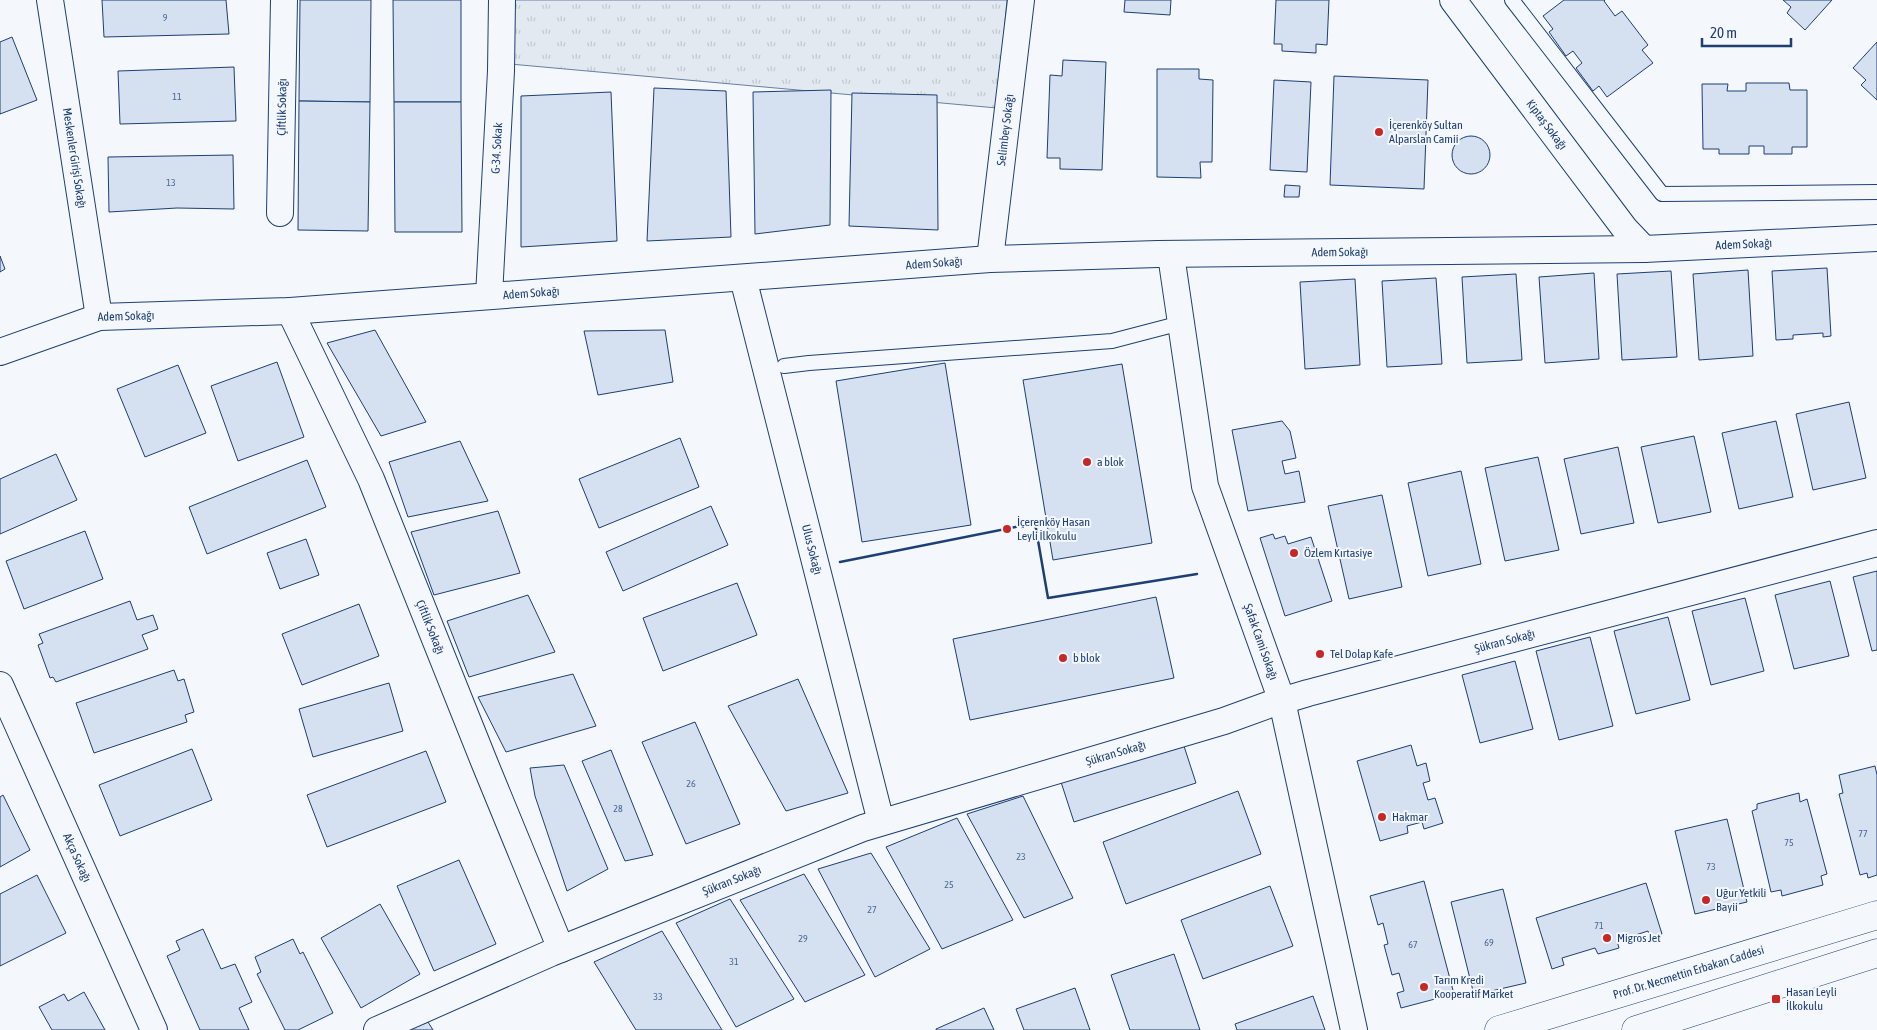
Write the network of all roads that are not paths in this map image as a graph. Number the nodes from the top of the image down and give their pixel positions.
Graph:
1 (50, 0) edge
2 (284, 0) edge
3 (502, 0) edge
4 (1021, 0) edge
5 (1453, 0) edge
6 (1512, 0) edge
7 (1877, 192) edge
8 (280, 213) dead end
9 (1877, 238) edge
10 (1644, 248) junction
11 (1171, 254) junction
12 (990, 259) junction
13 (743, 278) junction
14 (489, 296) junction
15 (290, 311) junction
16 (99, 317) junction
17 (1181, 323) junction
18 (0, 352) edge
19 (784, 366) dead end
20 (1877, 543) edge
21 (0, 685) edge
22 (1282, 701) junction
23 (7, 722) edge
24 (881, 822) junction
25 (1877, 915) edge
26 (561, 949) junction
27 (1877, 953) edge
28 (154, 1030) edge
29 (377, 1030) edge
30 (1354, 1030) edge
31 (1499, 1030) edge
32 (1636, 1030) edge

1 - 16 street, Meskenler Girişi Sokağı
2 - 8 street, Çiftlik Sokağı
3 - 14 street, G-34. Sokak
4 - 12 street, Selimbey Sokağı
5 - 10 street, Kiptaş Sokağı
6 - 7 lane
9 - 10 street, Adem Sokağı
10 - 11 street, Adem Sokağı
11 - 12 street, Adem Sokağı
11 - 17 street, Şafak Cami Sokağı
12 - 13 street, Adem Sokağı
13 - 14 street, Adem Sokağı
13 - 24 street, Ulus Sokağı
14 - 15 street, Adem Sokağı
15 - 16 street, Adem Sokağı
15 - 26 street, Çiftlik Sokağı
16 - 18 street, Adem Sokağı
17 - 19 lane
17 - 22 street, Şafak Cami Sokağı
20 - 22 street, Şükran Sokağı
21 - 23 street, Akça Sokağı
22 - 24 street, Şükran Sokağı
22 - 30 street, Şafak Cami Sokağı
23 - 28 street, Akça Sokağı
24 - 26 street, Şükran Sokağı
25 - 31 main road, Prof. Dr. Necmettin Erbakan Caddesi
26 - 29 street, Şükran Sokağı
27 - 32 main road

